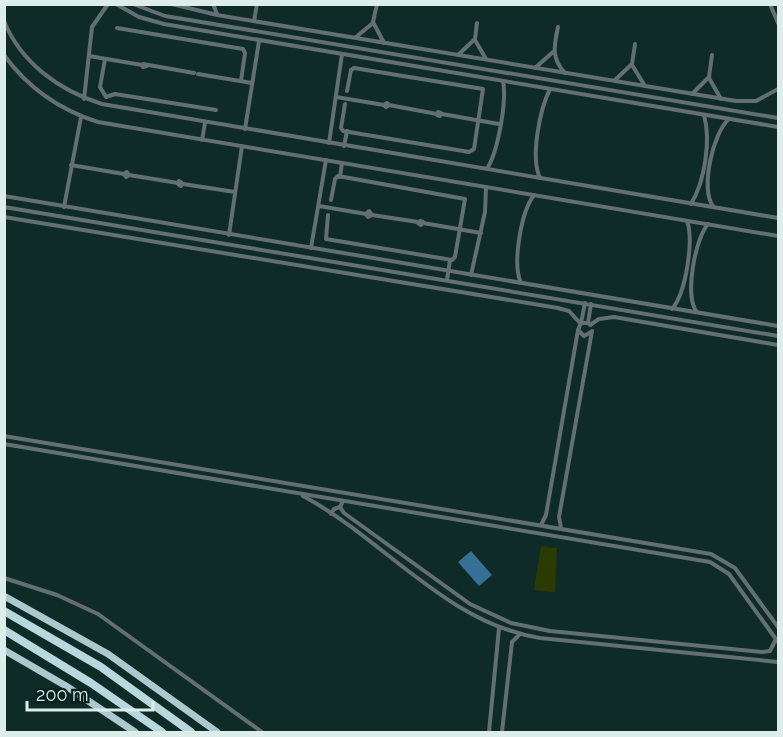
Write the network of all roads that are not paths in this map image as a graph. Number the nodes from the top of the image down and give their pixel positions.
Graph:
1 (108, 4) edge
2 (116, 4) edge
3 (133, 4) edge
4 (172, 4) edge
5 (206, 4) edge
6 (213, 4) edge
7 (257, 4) edge
8 (377, 4) edge
9 (770, 4) edge
10 (204, 13) junction
11 (217, 15) junction
12 (191, 20) junction
13 (4, 21) edge
14 (254, 21) junction
15 (374, 22) junction
16 (477, 23) dead end
17 (778, 23) edge
18 (558, 27) dead end
19 (117, 28) dead end
20 (189, 29) junction
21 (355, 38) junction
22 (475, 39) junction
23 (259, 40) junction
24 (384, 43) junction
25 (635, 44) dead end
26 (554, 51) junction
27 (342, 54) junction
28 (4, 55) edge
29 (458, 55) junction
30 (712, 55) dead end
31 (90, 56) junction
32 (105, 59) junction
33 (487, 60) junction
34 (632, 64) junction
35 (535, 68) junction
36 (566, 73) junction
37 (481, 77) junction
38 (709, 77) junction
39 (241, 81) junction
40 (503, 81) junction
41 (614, 81) junction
42 (252, 83) junction
43 (645, 86) junction
44 (479, 88) junction
45 (778, 88) edge
46 (550, 89) junction
47 (347, 91) dead end
48 (692, 94) junction
49 (336, 97) junction
50 (84, 99) junction
51 (721, 99) junction
52 (669, 100) junction
53 (689, 103) junction
54 (345, 104) dead end
55 (668, 109) junction
56 (216, 110) dead end
57 (687, 112) junction
58 (704, 115) junction
59 (81, 117) junction
60 (778, 118) edge
61 (729, 119) junction
62 (479, 120) junction
63 (205, 123) junction
64 (499, 124) junction
65 (778, 127) edge
66 (245, 129) junction
67 (347, 131) junction
68 (202, 140) junction
69 (329, 143) junction
70 (242, 146) junction
71 (344, 146) junction
72 (326, 160) junction
73 (342, 163) junction
74 (72, 165) junction
75 (487, 169) junction
76 (340, 177) junction
77 (540, 178) junction
78 (486, 187) junction
79 (235, 192) junction
80 (534, 195) junction
81 (4, 196) edge
82 (331, 200) dead end
83 (692, 204) junction
84 (319, 206) junction
85 (4, 207) edge
86 (64, 207) junction
87 (713, 207) junction
88 (70, 209) junction
89 (328, 215) dead end
90 (4, 217) edge
91 (69, 218) junction
92 (778, 218) edge
93 (687, 221) junction
94 (708, 224) junction
95 (460, 229) junction
96 (481, 232) junction
97 (229, 235) junction
98 (778, 236) edge
99 (266, 241) junction
100 (311, 249) junction
101 (265, 250) junction
102 (450, 260) junction
103 (448, 271) junction
104 (471, 275) junction
105 (447, 280) junction
106 (521, 283) junction
107 (585, 303) junction
108 (591, 304) junction
109 (672, 309) junction
110 (698, 313) junction
111 (581, 323) junction
112 (589, 324) junction
113 (778, 326) edge
114 (578, 330) junction
115 (592, 331) junction
116 (778, 336) edge
117 (778, 345) edge
118 (4, 436) edge
119 (4, 444) edge
120 (217, 471) junction
121 (216, 480) junction
122 (297, 493) junction
123 (343, 501) junction
124 (340, 507) junction
125 (466, 513) junction
126 (331, 514) junction
127 (465, 521) junction
128 (541, 525) junction
129 (561, 529) junction
130 (707, 553) junction
131 (705, 561) junction
132 (4, 578) edge
133 (4, 596) edge
134 (4, 611) edge
135 (778, 627) edge
136 (499, 628) junction
137 (4, 630) edge
138 (520, 634) junction
139 (777, 640) edge
140 (4, 650) edge
141 (778, 662) edge
142 (490, 730) edge
143 (502, 731) edge
144 (135, 732) edge
145 (162, 732) edge
146 (191, 732) edge
147 (217, 732) edge
148 (262, 732) edge

1 - 31 street
2 - 20 street
3 - 12 street
4 - 10 street
5 - 10 street
6 - 11 street
7 - 14 street
8 - 15 street
9 - 17 street
10 - 11 street
11 - 14 street
12 - 20 street
12 - 52 street
13 - 50 street
14 - 21 street
15 - 21 street
15 - 24 street
16 - 22 street
18 - 26 street
19 - 39 street
20 - 23 street
21 - 24 street
22 - 29 street
22 - 33 street
23 - 27 street
23 - 42 street
24 - 29 street
25 - 34 street
26 - 35 street
26 - 36 street
27 - 37 street
27 - 49 street
28 - 59 street
29 - 33 street
30 - 38 street
31 - 32 street
31 - 50 street
32 - 39 street
32 - 56 street
33 - 35 street
34 - 41 street
34 - 43 street
35 - 36 street
36 - 41 street
37 - 40 street
37 - 44 street
38 - 48 street
38 - 51 street
39 - 42 street
40 - 46 street
40 - 64 street
41 - 43 street
42 - 66 street
43 - 48 street
44 - 47 street
44 - 62 street
45 - 51 street
46 - 55 street
46 - 77 street
48 - 51 street
49 - 62 street
49 - 69 street
50 - 63 street
52 - 53 street
52 - 55 street
53 - 57 street
53 - 60 street
54 - 67 street
55 - 57 street
57 - 58 street
58 - 61 street
58 - 83 street
59 - 68 street
59 - 74 street
61 - 65 street
61 - 87 street
62 - 64 street
62 - 67 street
63 - 66 street
63 - 68 street
64 - 75 street
66 - 69 street
67 - 71 street
68 - 70 street
69 - 71 street
70 - 72 street
70 - 79 street
71 - 75 street
72 - 73 street
72 - 84 street
73 - 76 street
73 - 78 street
74 - 79 street
74 - 86 street
75 - 77 street
76 - 82 street
76 - 95 street
77 - 83 street
78 - 80 street
78 - 96 street
79 - 97 street
80 - 93 street
80 - 106 street
81 - 86 street
83 - 87 street
84 - 95 street
84 - 100 street
85 - 91 street
86 - 88 street
87 - 92 street
88 - 91 street
88 - 97 street
89 - 102 street
90 - 111 street
91 - 101 street
93 - 94 street
93 - 109 street
94 - 98 street
94 - 110 street
95 - 96 street
95 - 102 street
96 - 104 street
97 - 99 street
99 - 100 street
99 - 101 street
100 - 103 street
101 - 105 street
102 - 103 street
103 - 104 street
103 - 105 street
104 - 106 street
105 - 107 street
106 - 109 street
107 - 108 street
107 - 111 street
108 - 112 street
108 - 116 street
109 - 110 street
110 - 113 street
111 - 112 street
111 - 114 street
112 - 115 street
112 - 117 street
114 - 115 street
114 - 128 street
115 - 129 street
118 - 120 street
119 - 121 street
120 - 121 street
120 - 125 street
121 - 122 street
122 - 123 street
122 - 126 street
123 - 124 street
123 - 127 street
124 - 126 street
124 - 139 street
125 - 127 street
125 - 128 street
126 - 136 street
127 - 131 street
128 - 129 street
129 - 130 street
130 - 131 street
130 - 135 street
131 - 139 street
132 - 148 street
133 - 147 highway
134 - 146 highway
136 - 138 street
136 - 142 street
137 - 145 highway
138 - 141 street
138 - 143 street
140 - 144 highway
142 - 143 street

